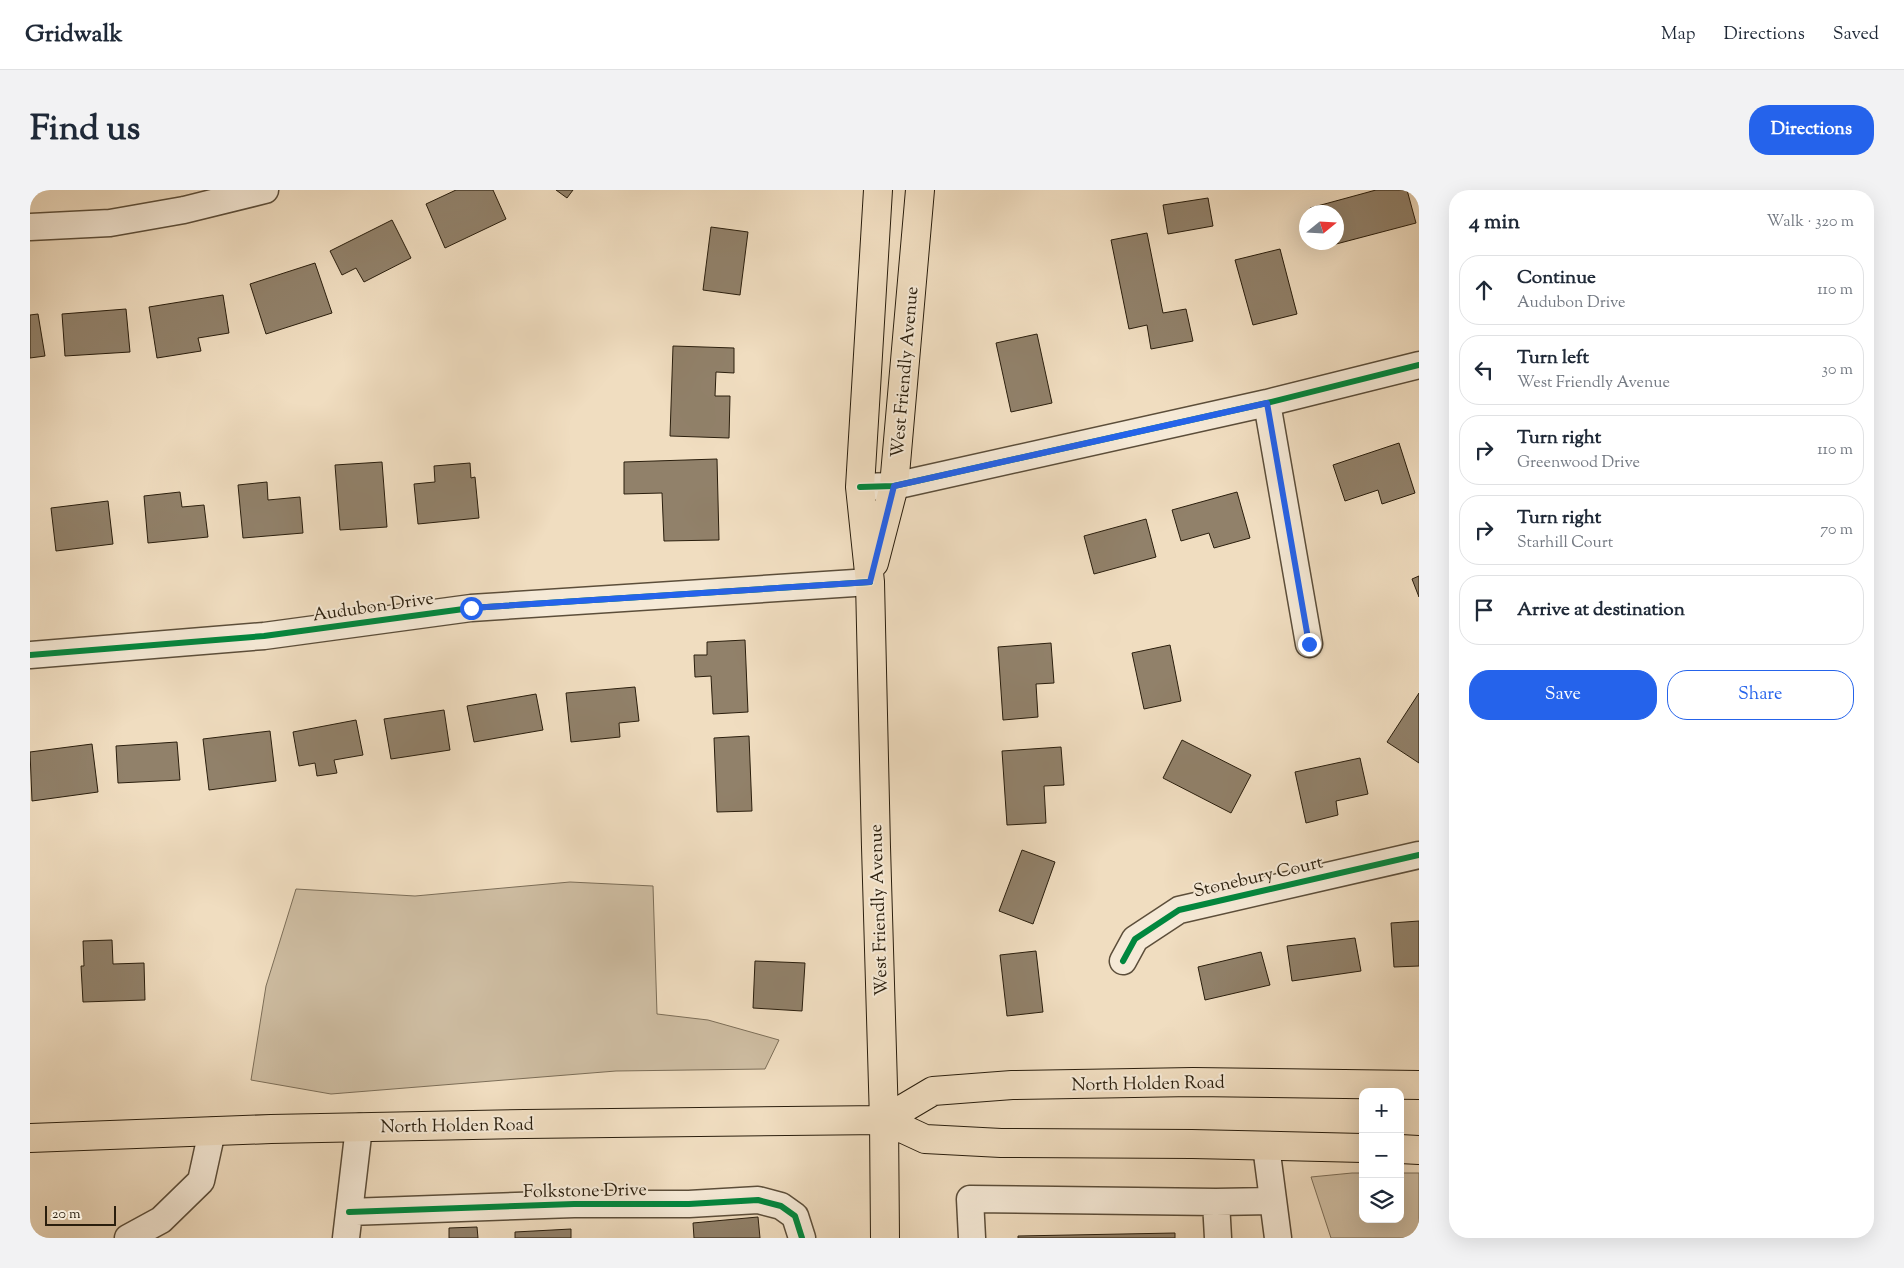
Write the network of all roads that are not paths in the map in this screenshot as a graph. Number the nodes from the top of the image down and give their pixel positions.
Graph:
1 (265, 190) edge
2 (878, 190) edge
3 (920, 190) edge
4 (30, 227) edge
5 (1419, 365) edge
6 (1267, 403) junction
7 (894, 486) junction
8 (860, 487) junction
9 (870, 582) junction
10 (1309, 644) dead end
11 (30, 655) edge
12 (1419, 855) edge
13 (1123, 961) dead end
14 (1419, 1085) edge
15 (884, 1120) junction
16 (359, 1127) junction
17 (212, 1131) junction
18 (30, 1138) edge
19 (1266, 1146) junction
20 (1359, 1148) edge
21 (1404, 1149) edge
22 (1419, 1150) edge
23 (1216, 1202) junction
24 (1273, 1202) junction
25 (349, 1212) junction
26 (128, 1238) edge
27 (346, 1238) edge
28 (802, 1238) edge
29 (885, 1238) edge
30 (972, 1238) edge
31 (1218, 1238) edge
32 (1278, 1238) edge

1 - 4 street
2 - 8 main road, West Friendly Avenue
3 - 7 main road, West Friendly Avenue
5 - 6 street
6 - 7 street
6 - 10 street
7 - 8 street
7 - 9 main road, West Friendly Avenue
8 - 9 main road, West Friendly Avenue
9 - 11 street, Audubon Drive
9 - 15 main road, West Friendly Avenue
12 - 13 street, Stonebury Court
14 - 15 main road, North Holden Road
15 - 16 main road, North Holden Road
15 - 19 main road, North Holden Road
15 - 29 main road, West Friendly Avenue
16 - 17 main road, North Holden Road
16 - 25 street
17 - 18 main road, North Holden Road
17 - 26 street
19 - 20 main road, North Holden Road
19 - 24 street
21 - 22 main road
23 - 24 street
23 - 30 street
23 - 31 street
24 - 32 street
25 - 27 street
25 - 28 street, Folkstone Drive

